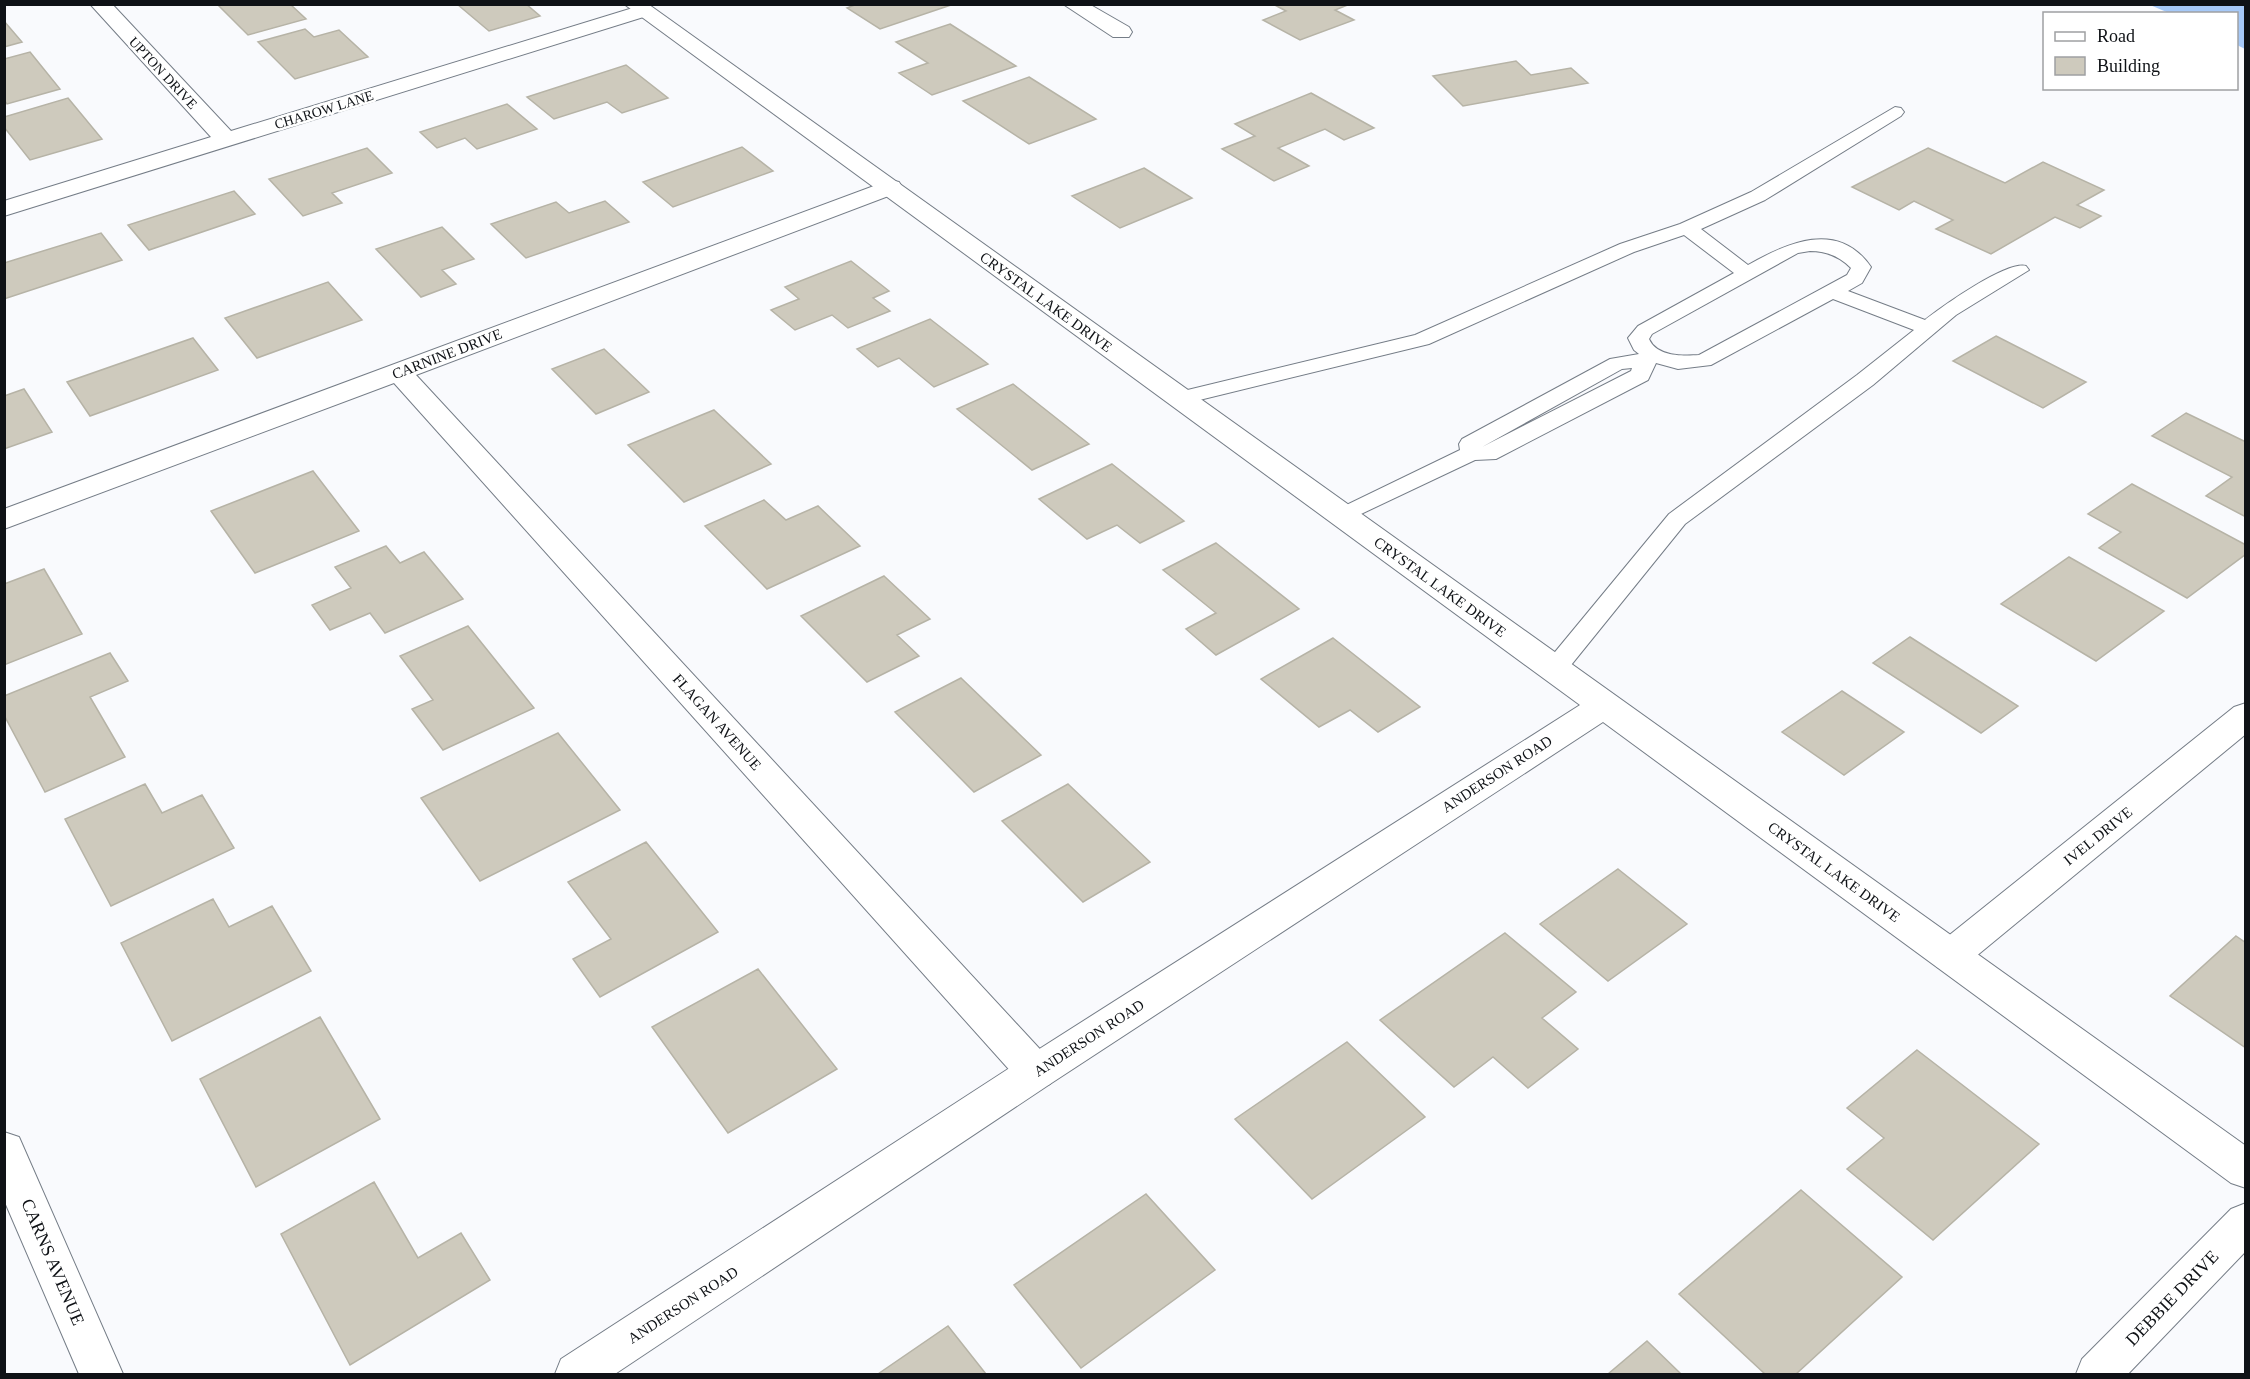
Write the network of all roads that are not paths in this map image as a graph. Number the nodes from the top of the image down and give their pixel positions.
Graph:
1 (100, 4) edge
2 (1073, 4) edge
3 (639, 8) edge
4 (1121, 32) dead end
5 (1895, 112) dead end
6 (226, 141) junction
7 (890, 187) junction
8 (4, 209) edge
9 (1687, 228) junction
10 (2019, 270) dead end
11 (1747, 273) junction
12 (1832, 292) junction
13 (1928, 328) junction
14 (1650, 357) junction
15 (399, 372) junction
16 (1179, 399) junction
17 (1342, 516) junction
18 (4, 520) edge
19 (1554, 669) junction
20 (1604, 705) junction
21 (2246, 715) edge
22 (1950, 956) junction
23 (1036, 1072) junction
24 (4, 1150) edge
25 (2246, 1170) edge
26 (2246, 1222) edge
27 (100, 1374) edge
28 (577, 1374) edge
29 (2098, 1374) edge

1 - 6 street, UPTON DRIVE
2 - 4 street
3 - 6 street, CHAROW LANE
3 - 7 street, CRYSTAL LAKE DRIVE
5 - 9 lane
6 - 8 street, CHAROW LANE
7 - 15 street, CARNINE DRIVE
7 - 16 street, CRYSTAL LAKE DRIVE
9 - 11 lane
9 - 16 lane
10 - 13 lane
11 - 12 lane
11 - 14 lane
12 - 13 lane
12 - 14 lane
13 - 19 lane
14 - 17 lane
15 - 18 street, CARNINE DRIVE
15 - 23 street, FLAGAN AVENUE
16 - 17 street, CRYSTAL LAKE DRIVE
17 - 19 street, CRYSTAL LAKE DRIVE
19 - 20 street, CRYSTAL LAKE DRIVE
20 - 22 street, CRYSTAL LAKE DRIVE
20 - 23 street, ANDERSON ROAD
21 - 22 street, IVEL DRIVE
22 - 25 street, CRYSTAL LAKE DRIVE
23 - 28 street, ANDERSON ROAD
24 - 27 street, CARNS AVENUE
26 - 29 street, DEBBIE DRIVE

